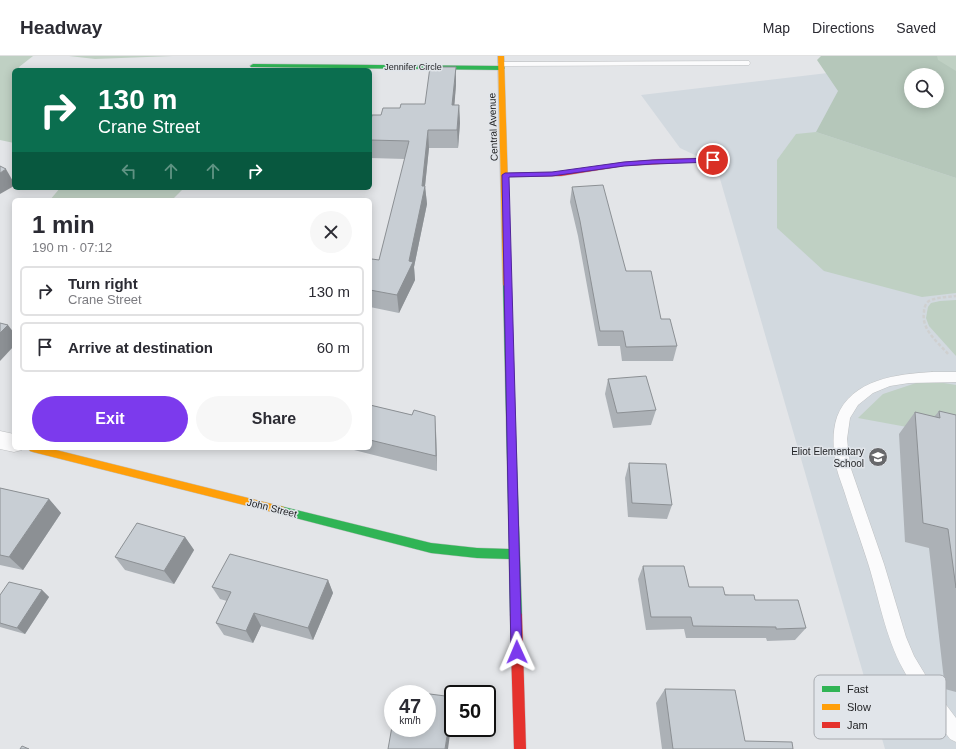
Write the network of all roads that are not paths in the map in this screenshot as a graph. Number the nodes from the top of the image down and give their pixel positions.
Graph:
1 (501, 63) edge
2 (746, 63) dead end
3 (253, 66) dead end
4 (713, 160) dead end
5 (505, 175) junction
6 (956, 377) edge
7 (0, 440) edge
8 (12, 443) edge
9 (41, 450) edge
10 (514, 554) junction
11 (916, 675) edge
12 (946, 719) edge
13 (956, 733) edge
14 (520, 749) edge

1 - 2 lane
1 - 3 street, Jennifer Circle
1 - 5 street, Central Avenue
4 - 5 street
5 - 10 street, Central Avenue
6 - 11 lane
7 - 8 street
9 - 10 street, John Street
10 - 14 street, Central Avenue
12 - 13 lane

